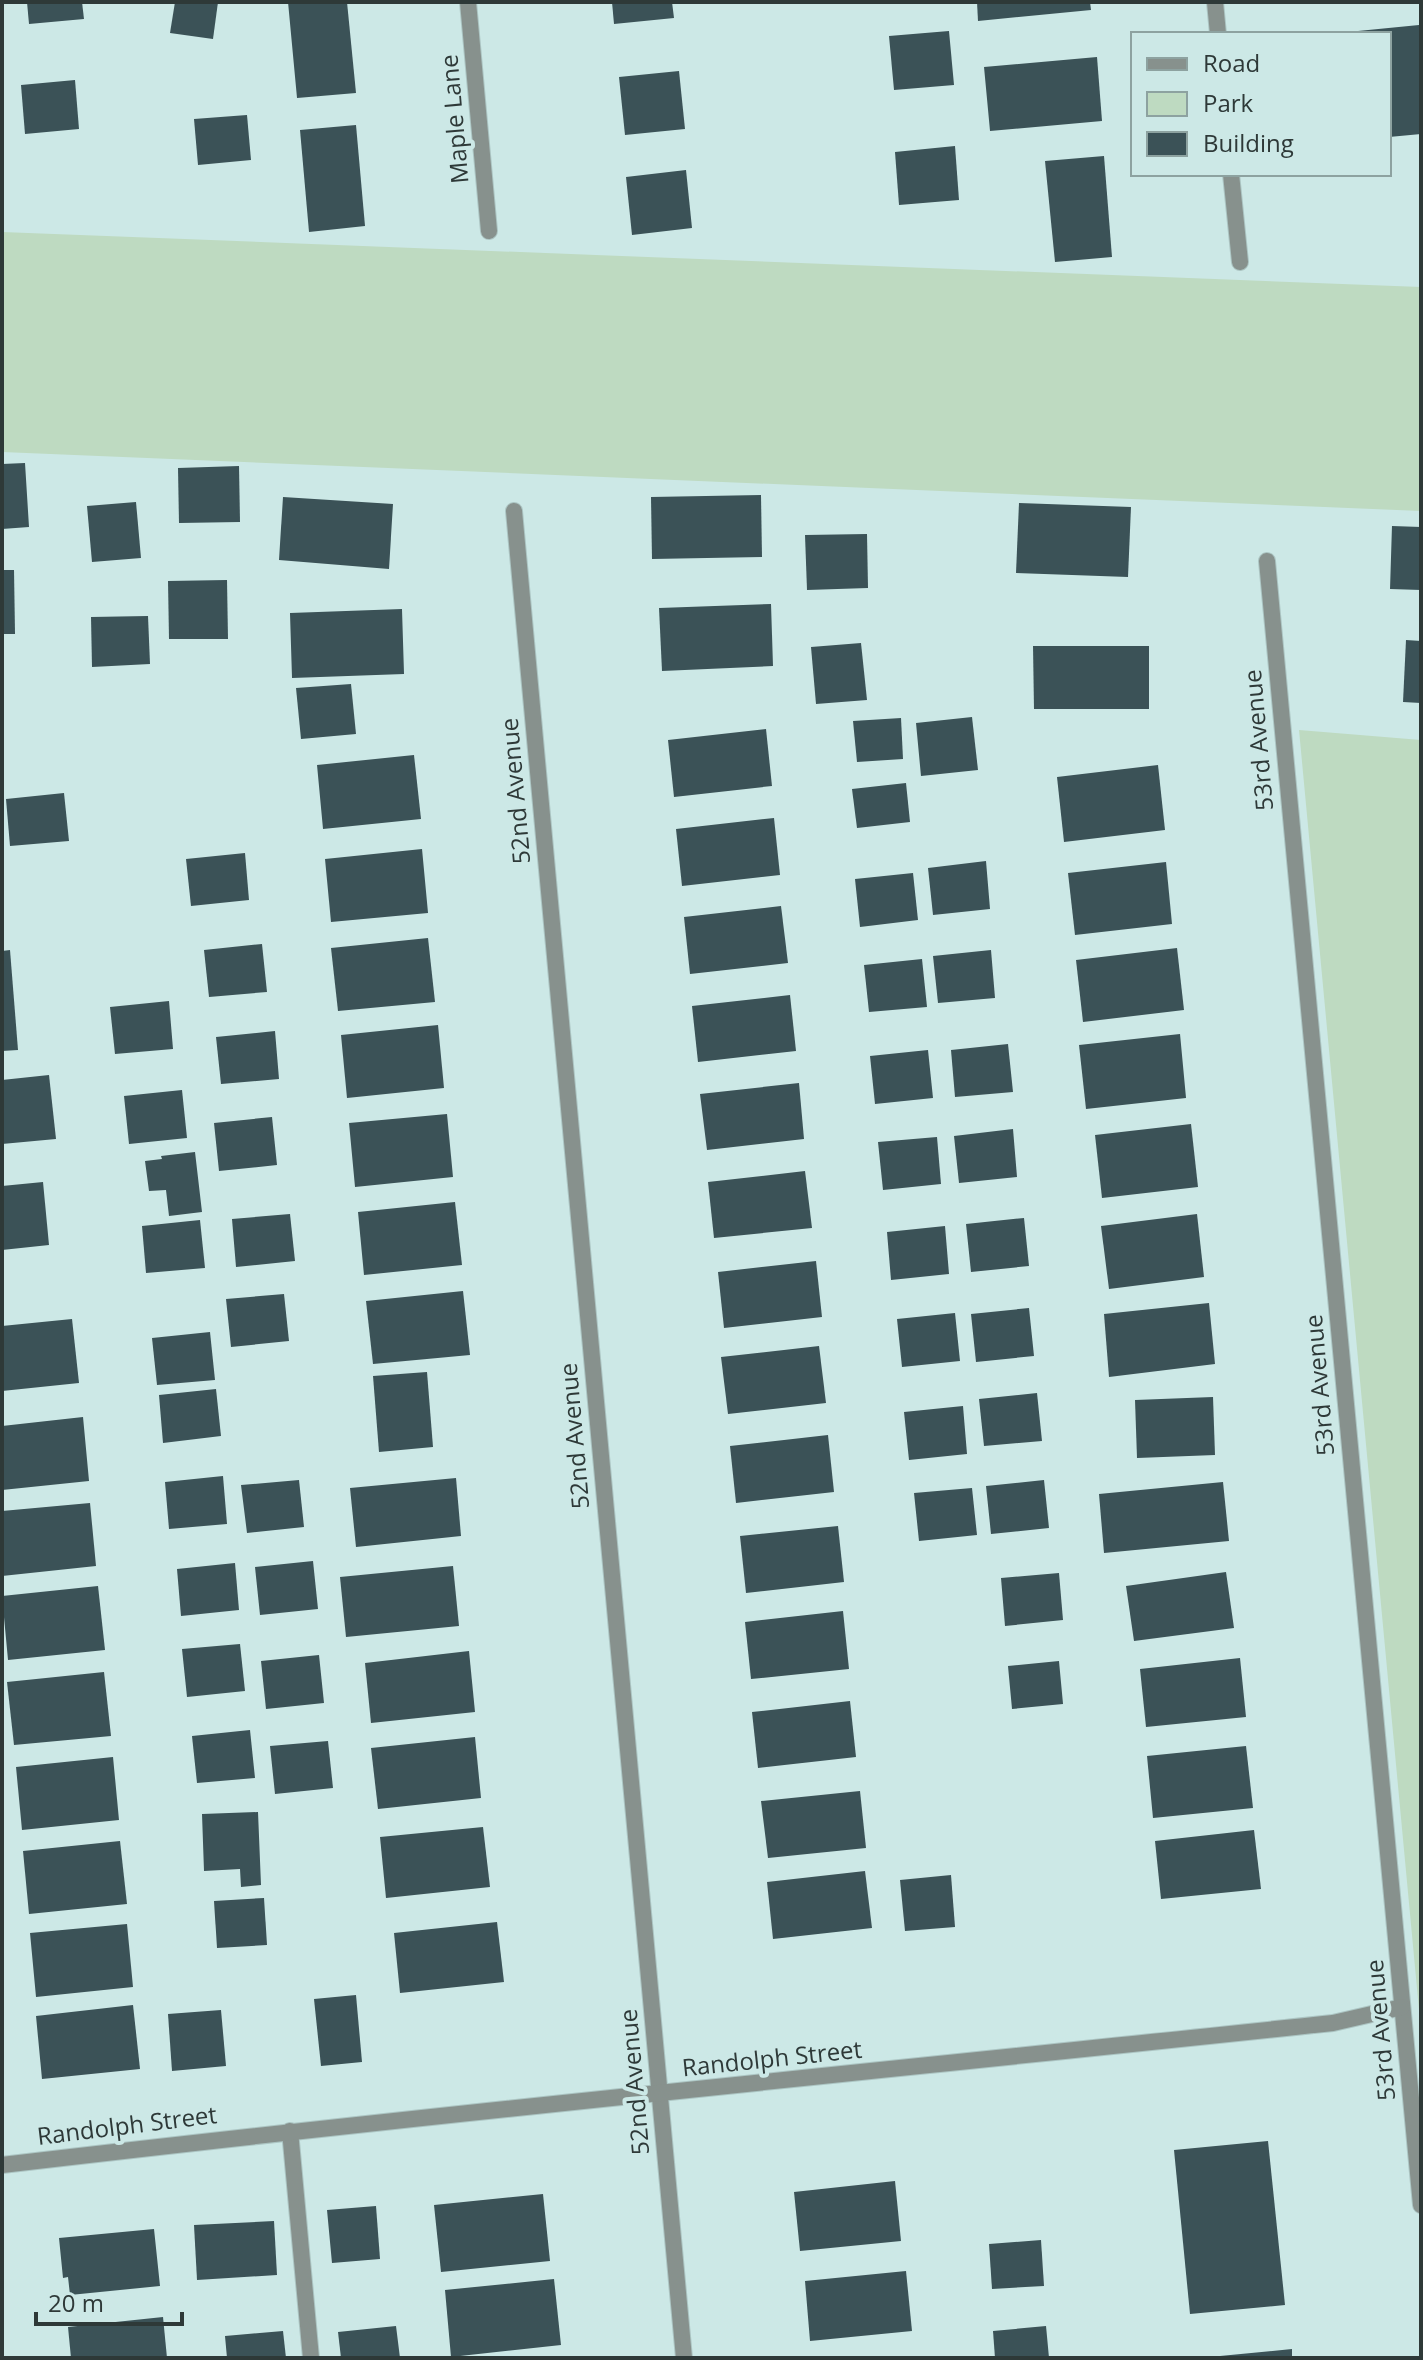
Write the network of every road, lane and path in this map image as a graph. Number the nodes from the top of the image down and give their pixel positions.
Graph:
1 (468, 2) edge
2 (1215, 2) edge
3 (1218, 32) edge
4 (1231, 176) edge
5 (489, 231) dead end
6 (1240, 262) dead end
7 (514, 511) dead end
8 (1267, 561) dead end
9 (1402, 2007) junction
10 (660, 2095) junction
11 (290, 2131) junction
12 (2, 2165) edge
13 (1421, 2205) edge
14 (311, 2358) edge
15 (684, 2358) edge

1 - 5 street, Maple Lane
2 - 3 street
4 - 6 street
7 - 10 street, 52nd Avenue
8 - 9 street, 53rd Avenue
9 - 10 street, Randolph Street
9 - 13 street, 53rd Avenue
10 - 11 street, Randolph Street
10 - 15 street, 52nd Avenue
11 - 12 street, Randolph Street
11 - 14 street

